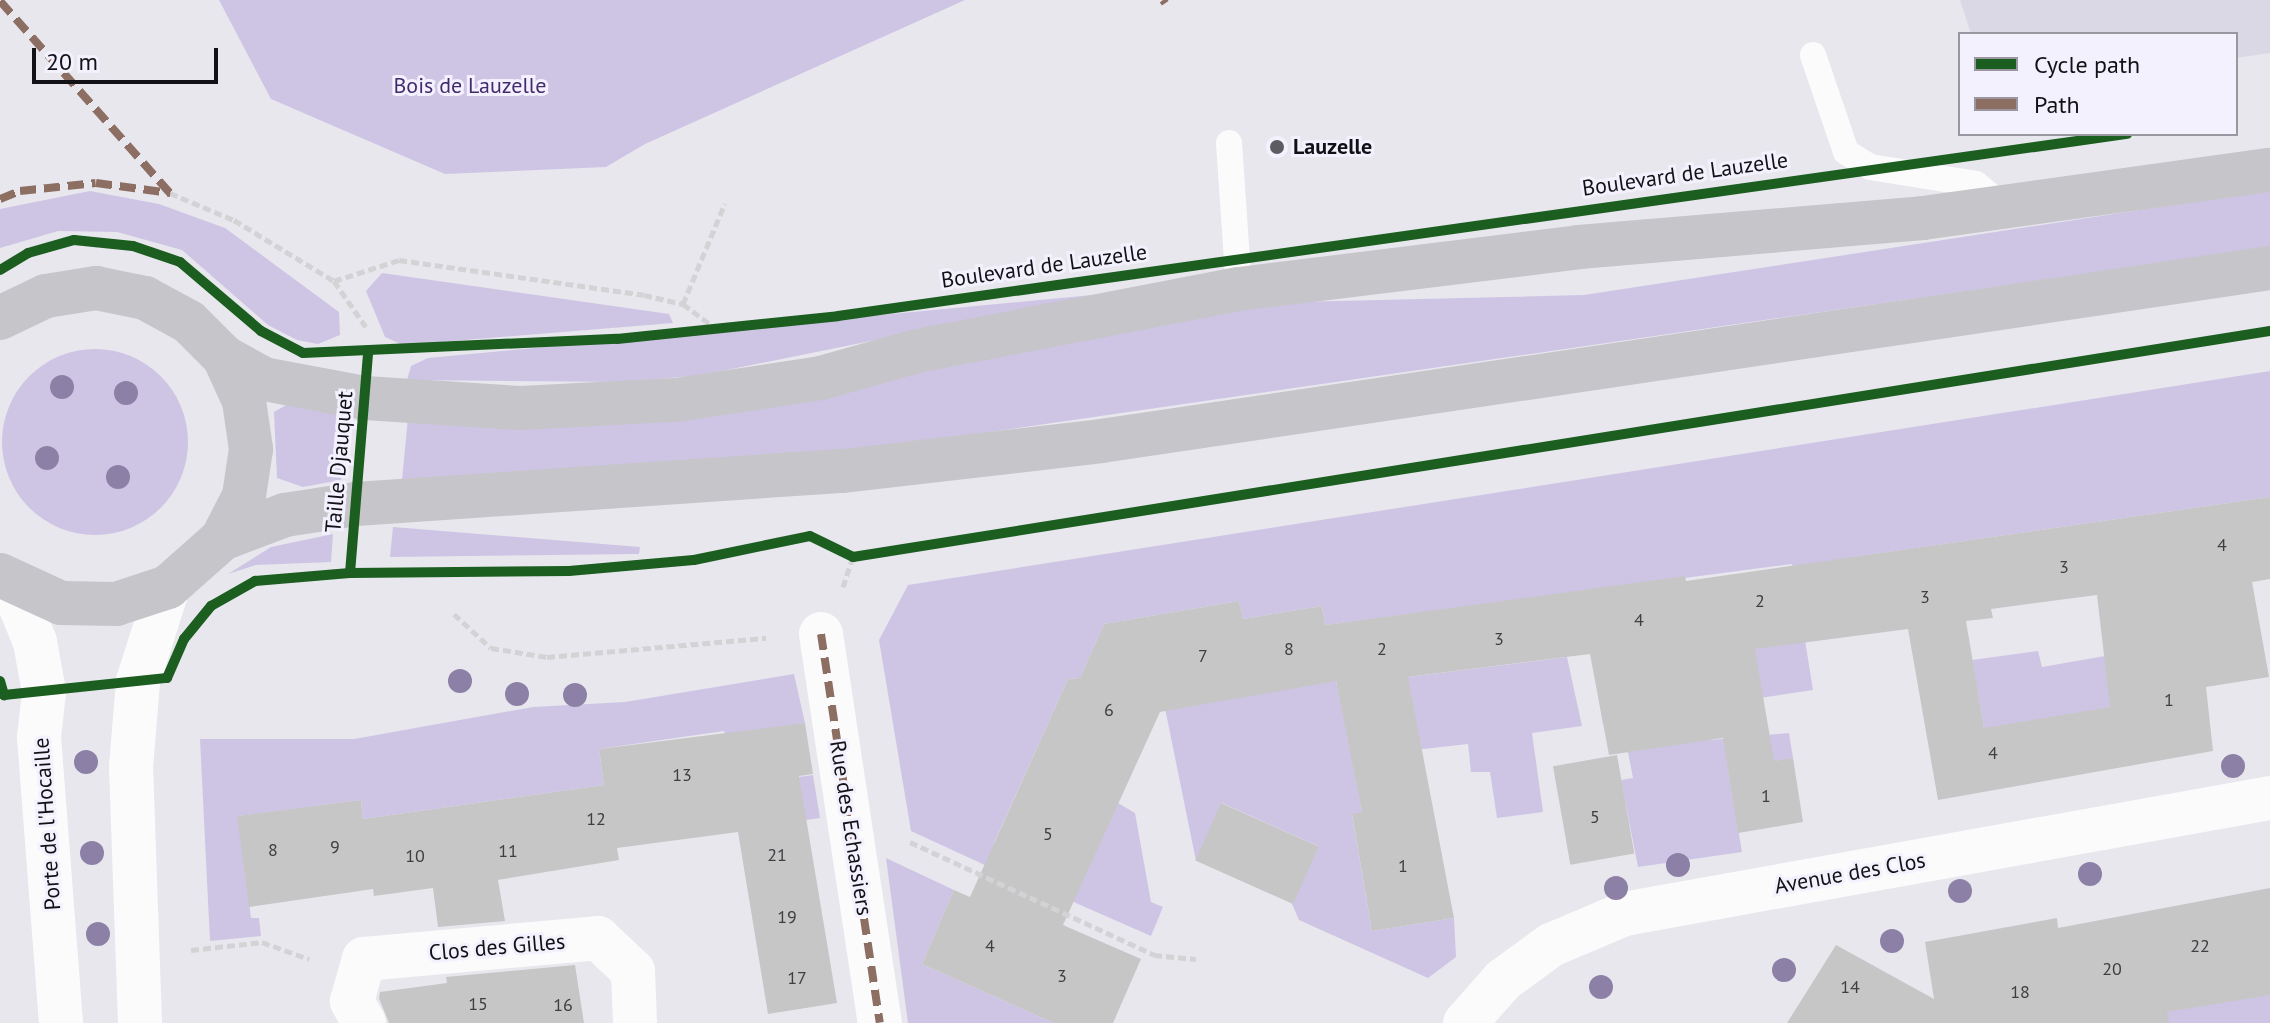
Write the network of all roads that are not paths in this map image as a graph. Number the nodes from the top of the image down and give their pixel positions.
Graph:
1 (1813, 55) dead end
2 (1229, 143) dead end
3 (2270, 170) edge
4 (2003, 207) junction
5 (2270, 268) edge
6 (1239, 289) junction
7 (0, 318) edge
8 (224, 357) junction
9 (222, 539) junction
10 (5, 579) edge
11 (168, 587) junction
12 (821, 634) road end
13 (2270, 798) edge
14 (61, 1023) edge
15 (140, 1023) edge
16 (364, 1023) edge
17 (635, 1023) edge
18 (880, 1023) edge
19 (1465, 1023) edge

1 - 4 lane
2 - 6 lane
3 - 4 main road
4 - 6 main road
5 - 9 main road
6 - 8 main road
7 - 8 main road
8 - 9 main road
9 - 11 main road
10 - 11 main road
10 - 14 street, Porte de l'Hocaille
11 - 15 street
12 - 18 street, Rue des Echassiers
13 - 19 street, Avenue des Clos
16 - 17 street, Clos des Gilles

